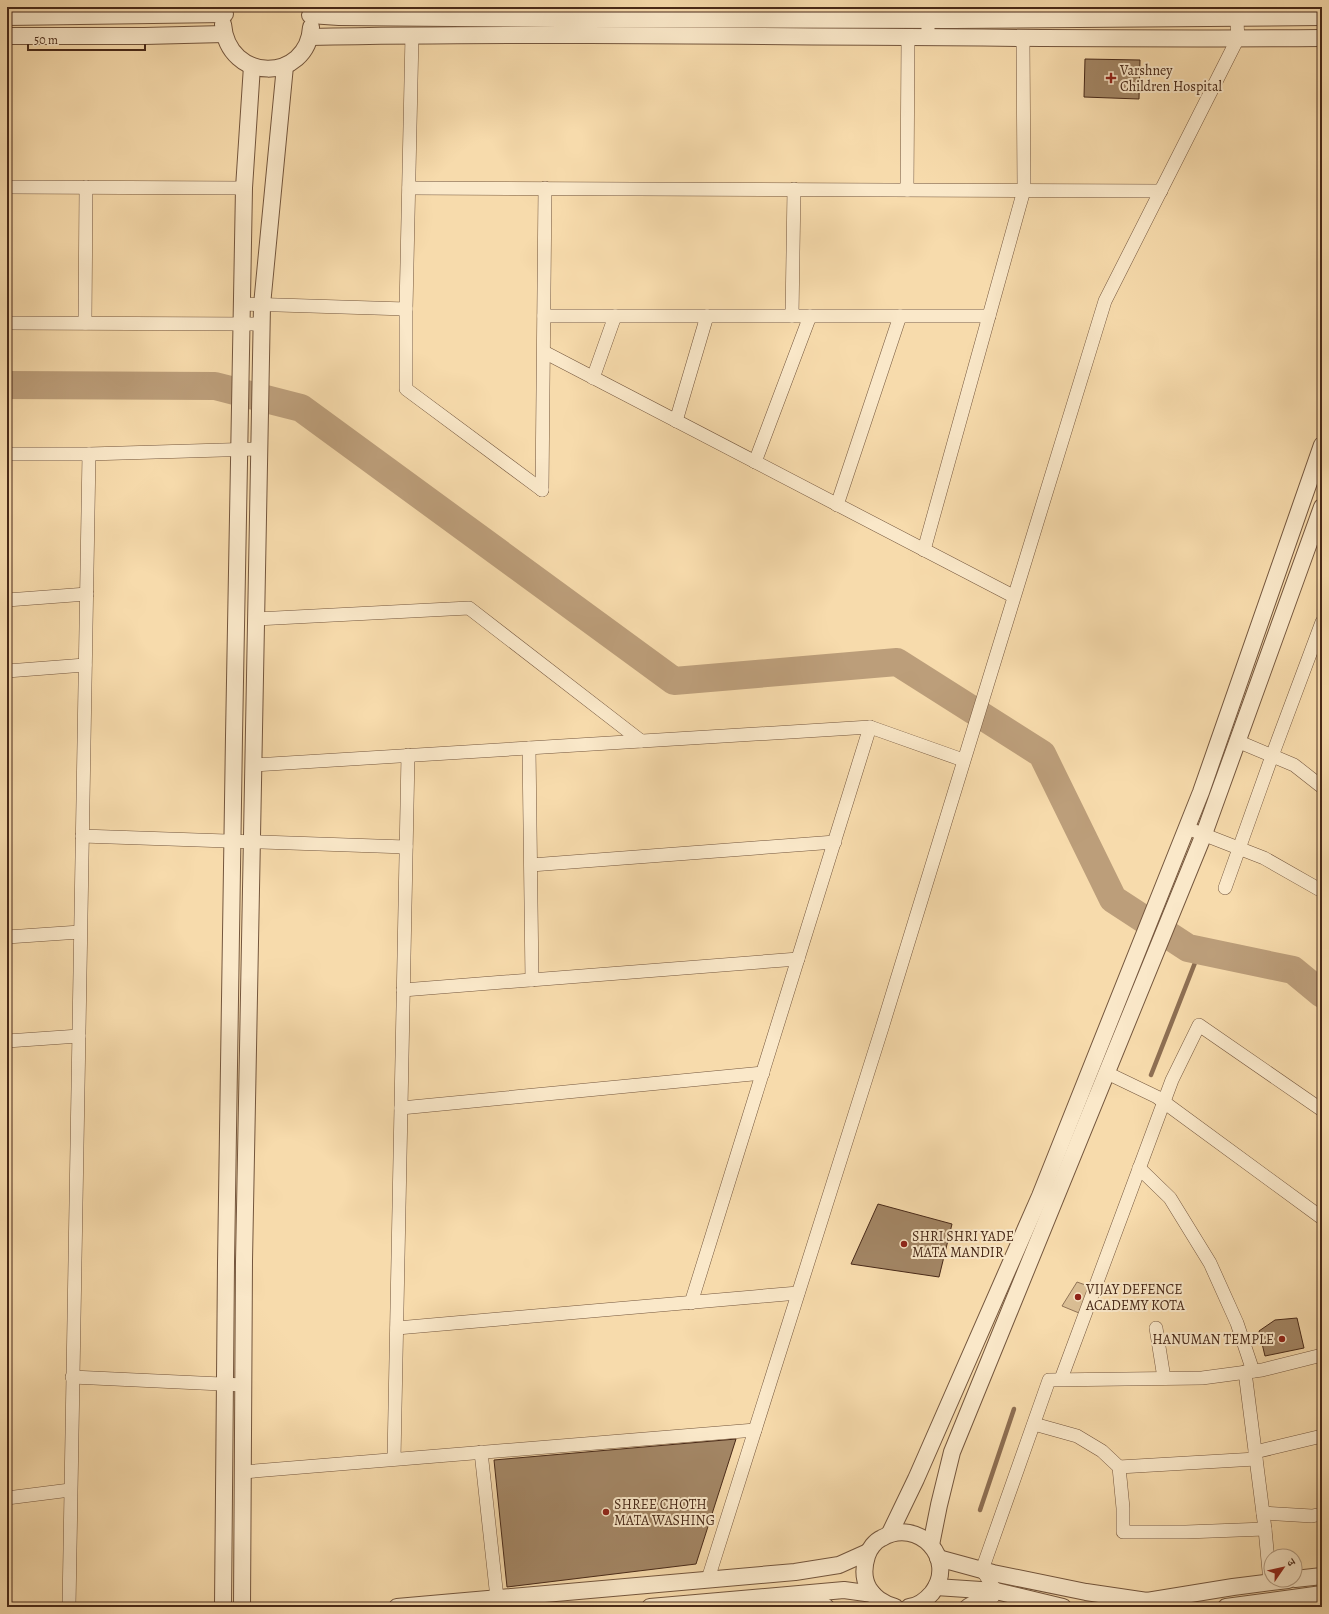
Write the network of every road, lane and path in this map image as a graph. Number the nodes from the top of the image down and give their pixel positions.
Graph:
1 (226, 10) edge
2 (308, 11) edge
3 (105, 12) edge
4 (1237, 12) edge
5 (532, 13) edge
6 (928, 13) edge
7 (7, 16) edge
8 (1322, 17) edge
9 (224, 34) junction
10 (412, 35) junction
11 (7, 36) edge
12 (310, 37) junction
13 (908, 38) junction
14 (928, 38) junction
15 (1238, 38) junction
16 (1322, 38) edge
17 (1023, 39) junction
18 (252, 66) junction
19 (285, 66) junction
20 (7, 187) edge
21 (86, 187) junction
22 (244, 188) junction
23 (409, 188) junction
24 (545, 188) junction
25 (794, 189) junction
26 (907, 190) junction
27 (1024, 190) junction
28 (1161, 191) junction
29 (242, 304) junction
30 (262, 305) junction
31 (406, 309) junction
32 (544, 316) junction
33 (615, 316) junction
34 (707, 316) junction
35 (792, 316) junction
36 (810, 316) junction
37 (900, 316) junction
38 (989, 316) junction
39 (7, 323) edge
40 (85, 323) junction
41 (261, 330) junction
42 (242, 331) junction
43 (544, 352) junction
44 (593, 378) junction
45 (676, 421) junction
46 (240, 444) junction
47 (259, 444) junction
48 (1322, 445) edge
49 (7, 454) edge
50 (90, 454) junction
51 (755, 462) junction
52 (837, 505) junction
53 (1322, 507) edge
54 (924, 550) junction
55 (87, 594) junction
56 (1014, 596) junction
57 (7, 600) edge
58 (256, 619) junction
59 (1322, 622) edge
60 (85, 665) junction
61 (7, 671) edge
62 (870, 727) junction
63 (641, 741) junction
64 (1237, 741) junction
65 (529, 748) junction
66 (408, 755) junction
67 (965, 755) junction
68 (1272, 756) junction
69 (254, 765) junction
70 (1322, 787) edge
71 (1187, 828) junction
72 (1204, 834) junction
73 (82, 836) junction
74 (232, 842) junction
75 (252, 842) junction
76 (835, 842) junction
77 (406, 847) junction
78 (1239, 848) junction
79 (531, 865) junction
80 (1225, 888) dead end
81 (1322, 891) edge
82 (80, 932) junction
83 (7, 937) edge
84 (798, 959) junction
85 (532, 980) junction
86 (403, 990) junction
87 (78, 1036) junction
88 (7, 1041) edge
89 (763, 1073) junction
90 (1107, 1073) junction
91 (1163, 1103) junction
92 (401, 1108) junction
93 (1322, 1110) edge
94 (1139, 1168) junction
95 (1322, 1218) edge
96 (798, 1293) junction
97 (691, 1302) junction
98 (397, 1328) junction
99 (1156, 1328) dead end
100 (1322, 1355) edge
101 (1249, 1372) junction
102 (72, 1377) junction
103 (1164, 1378) junction
104 (1061, 1379) junction
105 (225, 1384) junction
106 (243, 1385) junction
107 (1034, 1424) junction
108 (756, 1430) junction
109 (1322, 1436) edge
110 (481, 1452) junction
111 (1255, 1456) junction
112 (394, 1460) junction
113 (1119, 1466) junction
114 (243, 1472) junction
115 (70, 1490) junction
116 (7, 1498) edge
117 (1263, 1513) junction
118 (1322, 1514) edge
119 (1265, 1529) junction
120 (890, 1533) junction
121 (1267, 1548) edge
122 (868, 1552) junction
123 (935, 1552) junction
124 (982, 1570) junction
125 (1322, 1576) edge
126 (1303, 1578) edge
127 (708, 1579) junction
128 (1263, 1583) edge
129 (996, 1591) junction
130 (802, 1594) junction
131 (1322, 1594) edge
132 (497, 1598) junction
133 (929, 1598) edge
134 (884, 1603) edge
135 (1262, 1605) edge
136 (69, 1607) edge
137 (223, 1607) edge
138 (242, 1607) edge
139 (397, 1607) edge
140 (657, 1607) edge
141 (826, 1607) edge
142 (909, 1607) edge
143 (968, 1607) edge
144 (987, 1607) edge
145 (1063, 1607) edge
146 (1226, 1607) edge

1 - 3 street
1 - 9 street
2 - 5 street
2 - 12 street
3 - 7 street
4 - 6 street
4 - 8 street
4 - 15 street
5 - 6 street
6 - 14 street
9 - 11 street
9 - 18 street
10 - 12 street
10 - 13 street
10 - 23 street
12 - 19 street
13 - 14 street
13 - 26 street
14 - 17 street
15 - 16 street
15 - 17 street
15 - 28 street
17 - 27 street
18 - 19 street
18 - 22 street
19 - 30 street
20 - 21 street
21 - 22 street
21 - 40 street
22 - 29 street
23 - 24 street
23 - 31 street
24 - 25 street
24 - 32 street
25 - 26 street
25 - 35 street
26 - 27 street
27 - 28 street
27 - 38 street
28 - 56 street
29 - 30 street
29 - 42 street
30 - 31 street
30 - 41 street
31 - 43 street
32 - 33 street
32 - 43 street
33 - 34 street
33 - 44 street
34 - 35 street
34 - 45 street
35 - 36 street
36 - 37 street
36 - 51 street
37 - 38 street
37 - 52 street
38 - 54 street
39 - 40 street
40 - 42 street
41 - 42 street
41 - 47 street
42 - 46 street
43 - 44 street
44 - 45 street
45 - 51 street
46 - 47 street
46 - 50 street
46 - 74 street
47 - 58 street
48 - 71 street
49 - 50 street
50 - 55 street
51 - 52 street
52 - 54 street
53 - 64 street
54 - 56 street
55 - 57 street
55 - 60 street
56 - 67 street
58 - 63 street
58 - 69 street
59 - 68 street
60 - 61 street
60 - 73 street
62 - 63 street
62 - 67 street
62 - 76 street
63 - 65 street
64 - 68 street
64 - 72 street
65 - 66 street
65 - 79 street
66 - 69 street
66 - 77 street
67 - 96 street
68 - 70 street
68 - 78 street
69 - 75 street
71 - 72 street
71 - 120 street
72 - 78 street
72 - 90 street
73 - 74 street
73 - 82 street
74 - 75 street
74 - 105 street
75 - 77 street
75 - 106 street
76 - 79 street
76 - 84 street
77 - 86 street
78 - 80 street
78 - 81 street
79 - 85 street
82 - 83 street
82 - 87 street
84 - 85 street
84 - 89 street
85 - 86 street
86 - 92 street
87 - 88 street
87 - 102 street
89 - 92 street
89 - 97 street
90 - 91 street
90 - 123 street
91 - 93 street
91 - 94 street
91 - 95 street
92 - 98 street
94 - 101 street
94 - 104 street
96 - 97 street
96 - 108 street
97 - 98 street
98 - 112 street
99 - 103 street
100 - 101 street
101 - 103 street
101 - 111 street
102 - 105 street
102 - 115 street
103 - 104 street
104 - 107 street
105 - 106 street
105 - 137 street
106 - 114 street
107 - 113 street
107 - 124 street
108 - 110 street
108 - 127 street
109 - 111 street
110 - 112 street
110 - 132 street
111 - 113 street
111 - 117 street
112 - 114 street
113 - 119 street
114 - 138 street
115 - 116 street
115 - 136 street
117 - 118 street
117 - 119 street
119 - 121 street
120 - 122 street
120 - 123 street
122 - 127 street
122 - 134 street
123 - 124 street
123 - 133 street
124 - 128 street
124 - 129 street
125 - 126 street
127 - 132 street
129 - 133 street
129 - 143 street
129 - 144 street
129 - 145 street
130 - 134 street
130 - 140 street
130 - 141 street
131 - 135 street
132 - 139 street
133 - 142 street
135 - 146 street

